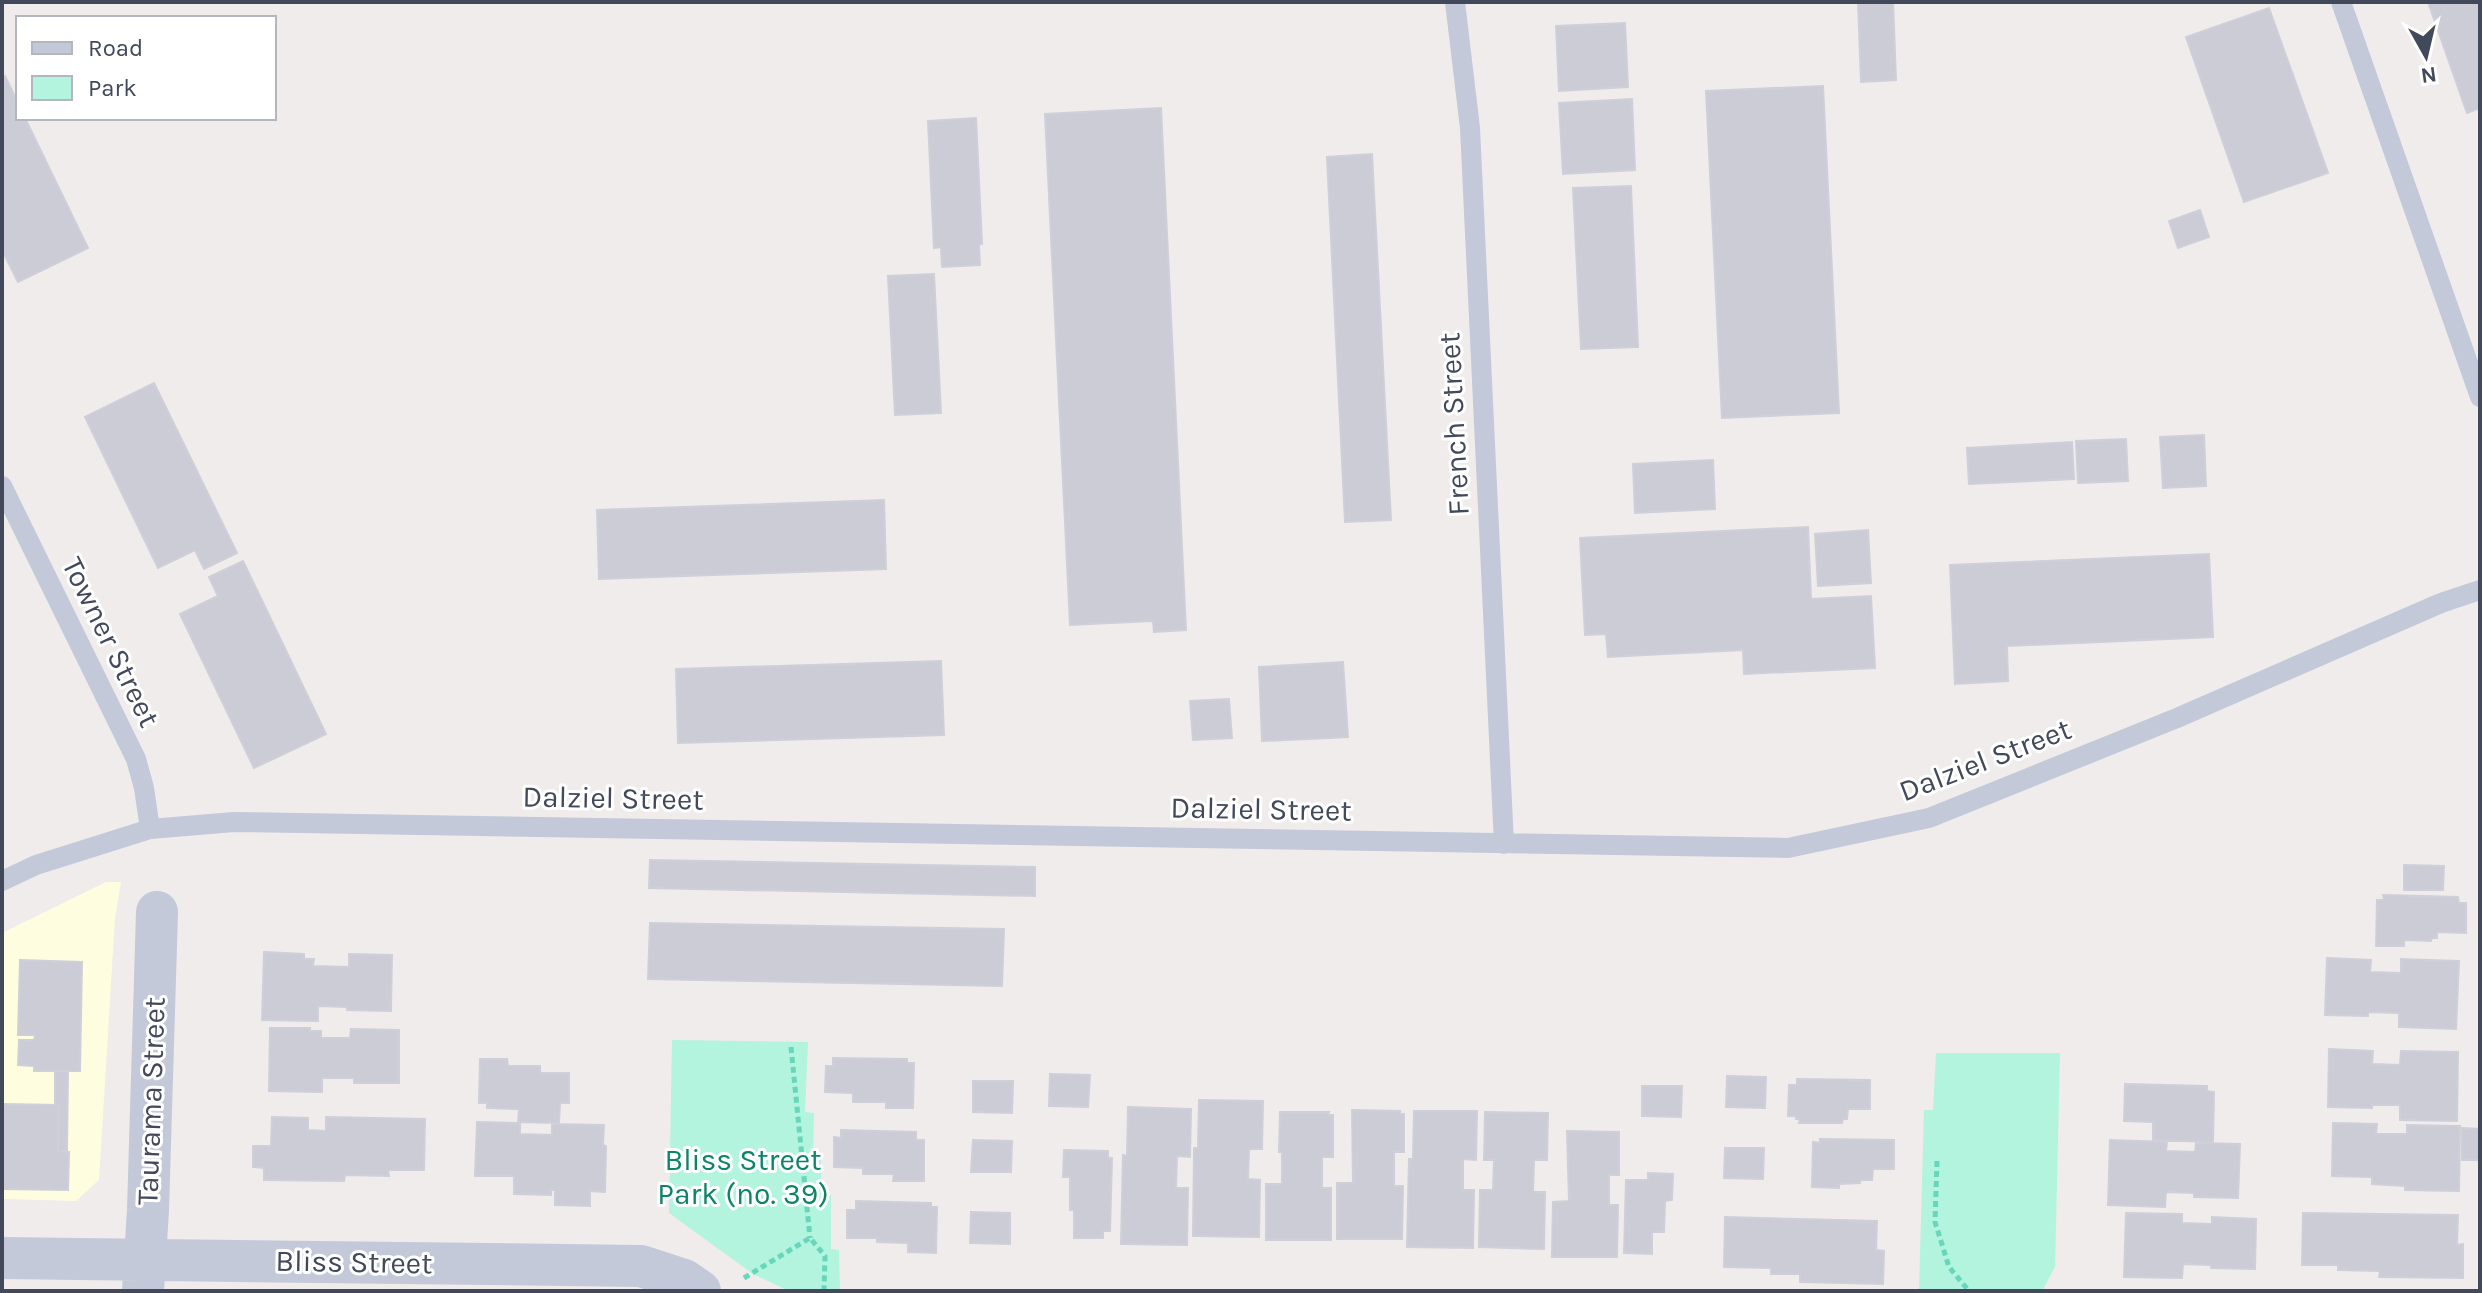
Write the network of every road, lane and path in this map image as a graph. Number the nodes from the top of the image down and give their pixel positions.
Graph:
1 (1455, 2) edge
2 (2341, 2) edge
3 (2480, 397) edge
4 (2, 486) edge
5 (2480, 590) edge
6 (150, 829) junction
7 (1504, 844) junction
8 (2, 881) edge
9 (157, 912) dead end
10 (791, 1047) dead end
11 (1937, 1161) dead end
12 (810, 1238) junction
13 (2, 1258) edge
14 (144, 1275) edge
15 (744, 1278) dead end
16 (700, 1291) edge
17 (824, 1291) edge
18 (1969, 1291) edge

1 - 7 lane, French Street
2 - 3 lane
4 - 6 lane, Towner Street
5 - 7 lane, Dalziel Street
6 - 7 lane, Dalziel Street
6 - 8 lane, Dalziel Street
9 - 14 street, Taurama Street
10 - 12 path
11 - 18 path
12 - 15 path
12 - 17 path
13 - 14 street, Bliss Street
14 - 16 street, Bliss Street

